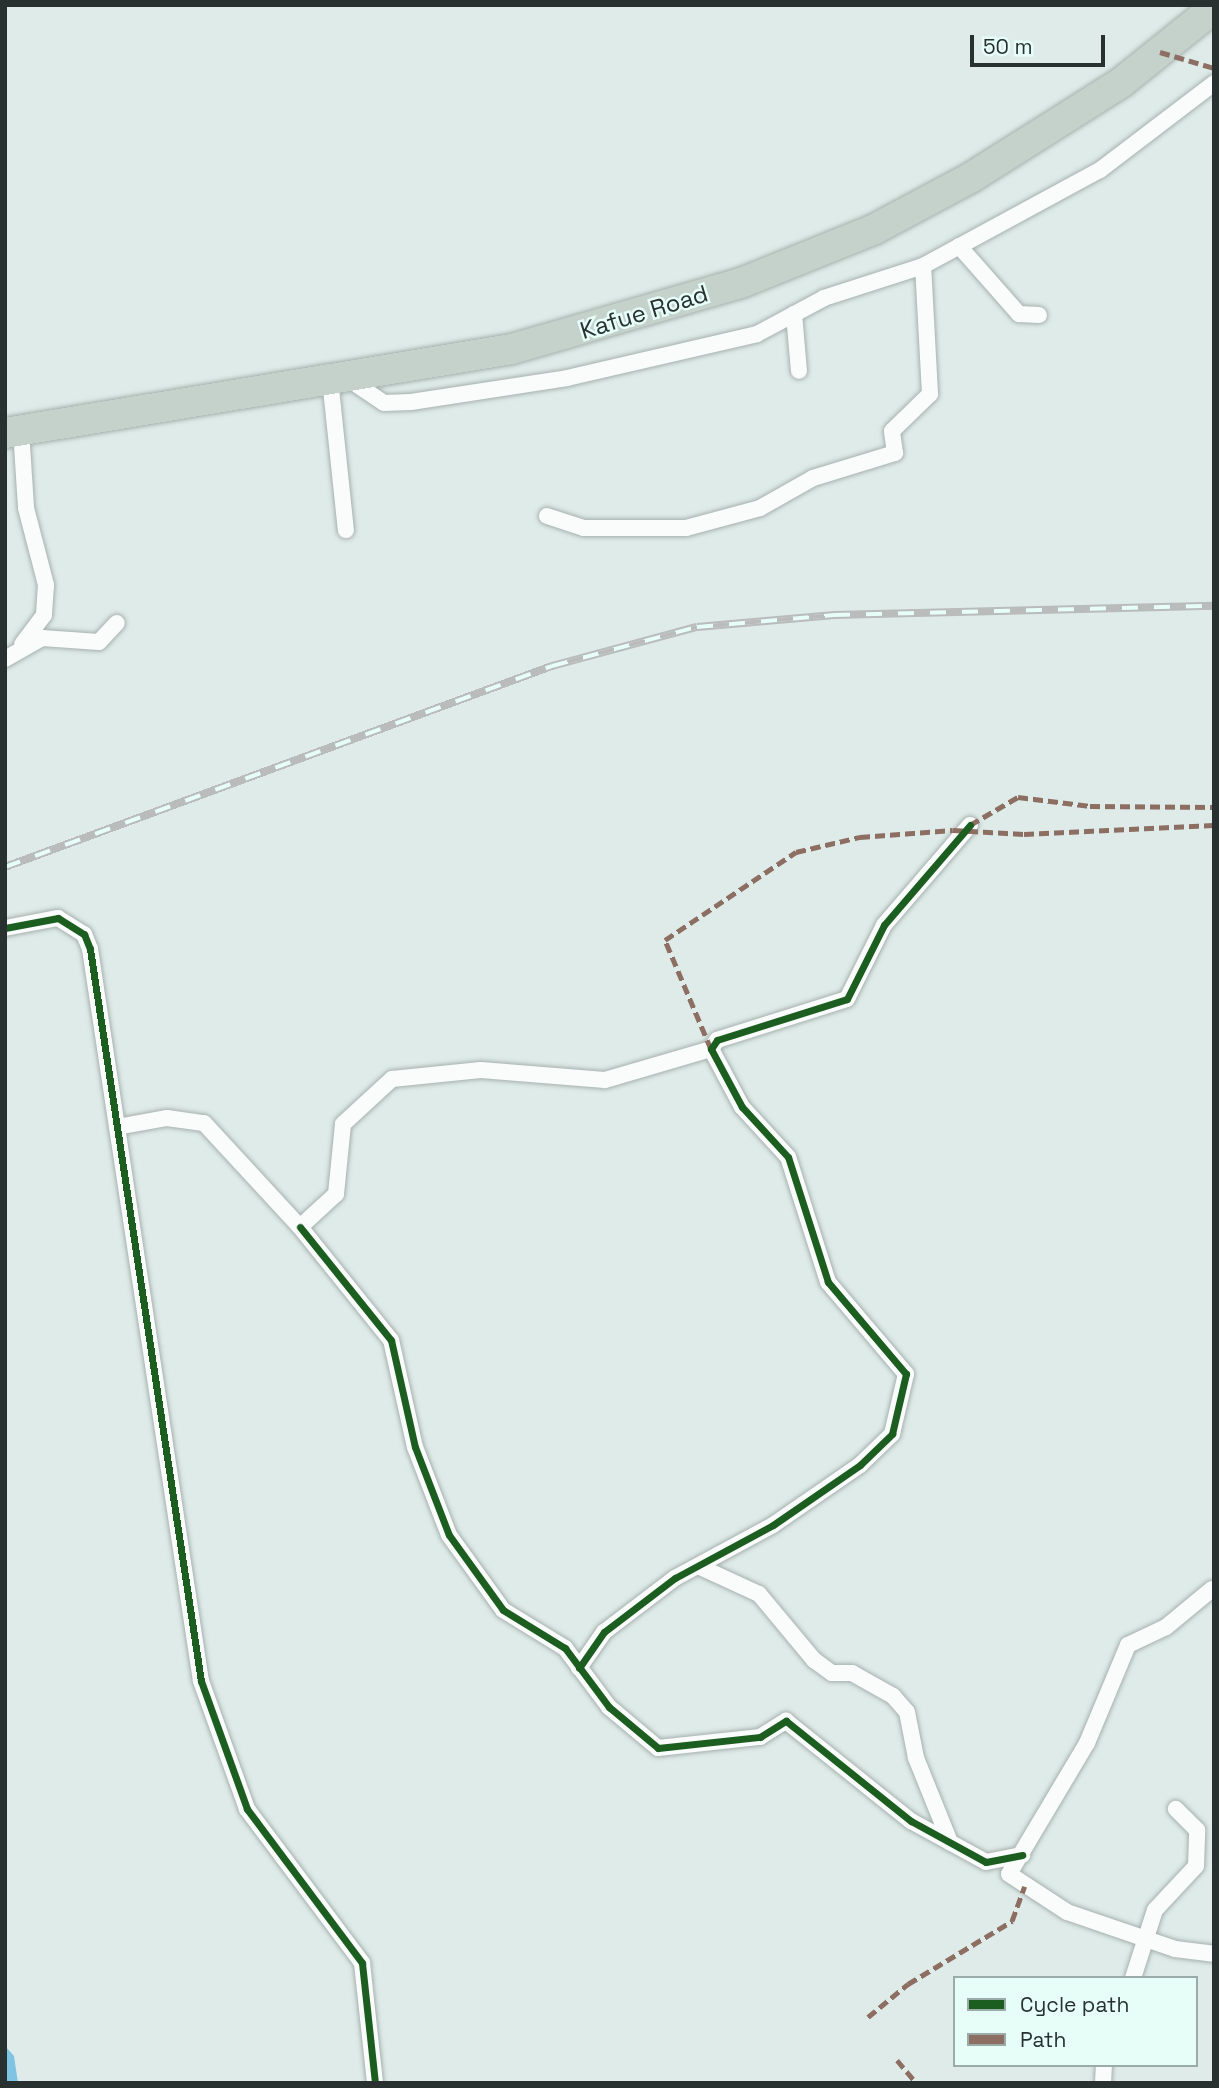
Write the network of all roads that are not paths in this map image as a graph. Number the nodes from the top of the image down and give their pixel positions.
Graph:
1 (1214, 8) edge
2 (1214, 83) edge
3 (959, 246) junction
4 (923, 266) junction
5 (794, 314) junction
6 (1039, 315) dead end
7 (799, 371) dead end
8 (337, 377) junction
9 (13, 431) edge
10 (547, 516) dead end
11 (346, 530) dead end
12 (117, 623) dead end
13 (22, 643) junction
14 (5, 659) edge
15 (971, 825) dead end
16 (5, 928) edge
17 (711, 1049) junction
18 (117, 1127) junction
19 (300, 1227) junction
20 (698, 1566) junction
21 (1212, 1589) edge
22 (579, 1668) junction
23 (1176, 1809) dead end
24 (950, 1842) junction
25 (1022, 1855) junction
26 (1148, 1938) junction
27 (1214, 1954) edge
28 (1134, 1976) edge
29 (375, 2083) edge

1 - 8 highway, Kafue Road
2 - 3 street
3 - 4 street
3 - 6 street
4 - 5 street
4 - 10 street
5 - 7 street
5 - 8 street
8 - 9 highway, Kafue Road
8 - 11 street
9 - 13 street
12 - 13 street
13 - 14 street
15 - 17 street
16 - 18 street
17 - 19 street
17 - 20 street
18 - 19 street
18 - 29 street
19 - 22 street
20 - 22 street
20 - 24 street
21 - 25 street
22 - 24 street
23 - 26 street
24 - 25 street
25 - 26 street
26 - 27 street
26 - 28 street

